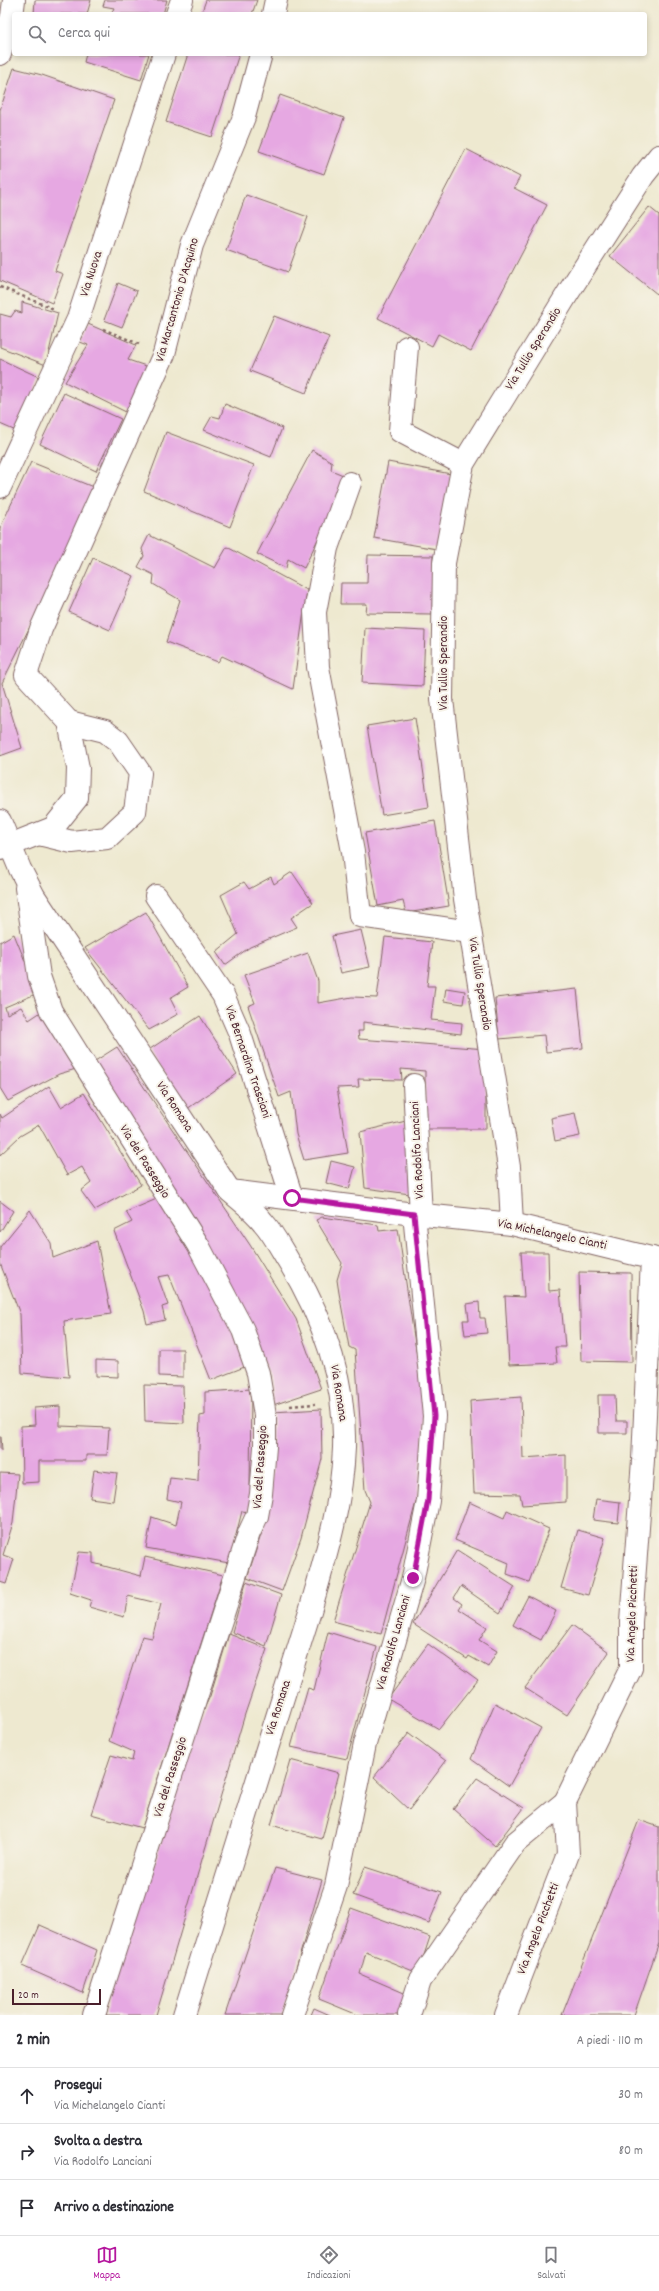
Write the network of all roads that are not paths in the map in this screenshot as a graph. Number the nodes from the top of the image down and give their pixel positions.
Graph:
1 (14, 0) edge
2 (182, 0) edge
3 (276, 0) edge
4 (12, 12) edge
5 (178, 12) edge
6 (273, 12) edge
7 (12, 16) edge
8 (0, 54) edge
9 (163, 56) edge
10 (260, 56) edge
11 (659, 156) edge
12 (407, 347) dead end
13 (463, 464) junction
14 (350, 483) dead end
15 (0, 487) edge
16 (69, 722) junction
17 (0, 821) edge
18 (39, 834) junction
19 (5, 847) edge
20 (25, 881) junction
21 (156, 896) dead end
22 (470, 932) junction
23 (414, 1084) dead end
24 (230, 1191) junction
25 (292, 1198) junction
26 (417, 1215) junction
27 (512, 1224) junction
28 (656, 1259) edge
29 (565, 1802) junction
30 (94, 2015) edge
31 (184, 2015) edge
32 (292, 2015) edge
33 (409, 2015) edge
34 (506, 2015) edge

1 - 4 street
2 - 5 street
3 - 6 street
7 - 8 street
9 - 15 street, Via Nuova
10 - 16 street, Via Marcantonio D'Acquino
11 - 13 street, Via Tullio Sperandio
12 - 13 street
13 - 22 street, Via Tullio Sperandio
14 - 22 street
16 - 18 street
16 - 18 street
17 - 19 street
18 - 19 street
19 - 20 street, Via Romana
20 - 24 street, Via Romana
20 - 30 street, Via del Passeggio
21 - 25 street, Via Bernardino Trasciani
22 - 27 street, Via Tullio Sperandio
23 - 26 street, Via Rodolfo Lanciani
24 - 25 street, Via Michelangelo Cianti
24 - 31 street, Via Romana
25 - 26 street, Via Michelangelo Cianti
26 - 27 street, Via Michelangelo Cianti
26 - 32 street, Via Rodolfo Lanciani
27 - 28 street, Via Michelangelo Cianti
28 - 29 street, Via Angelo Picchetti
29 - 33 street
29 - 34 street, Via Angelo Picchetti

